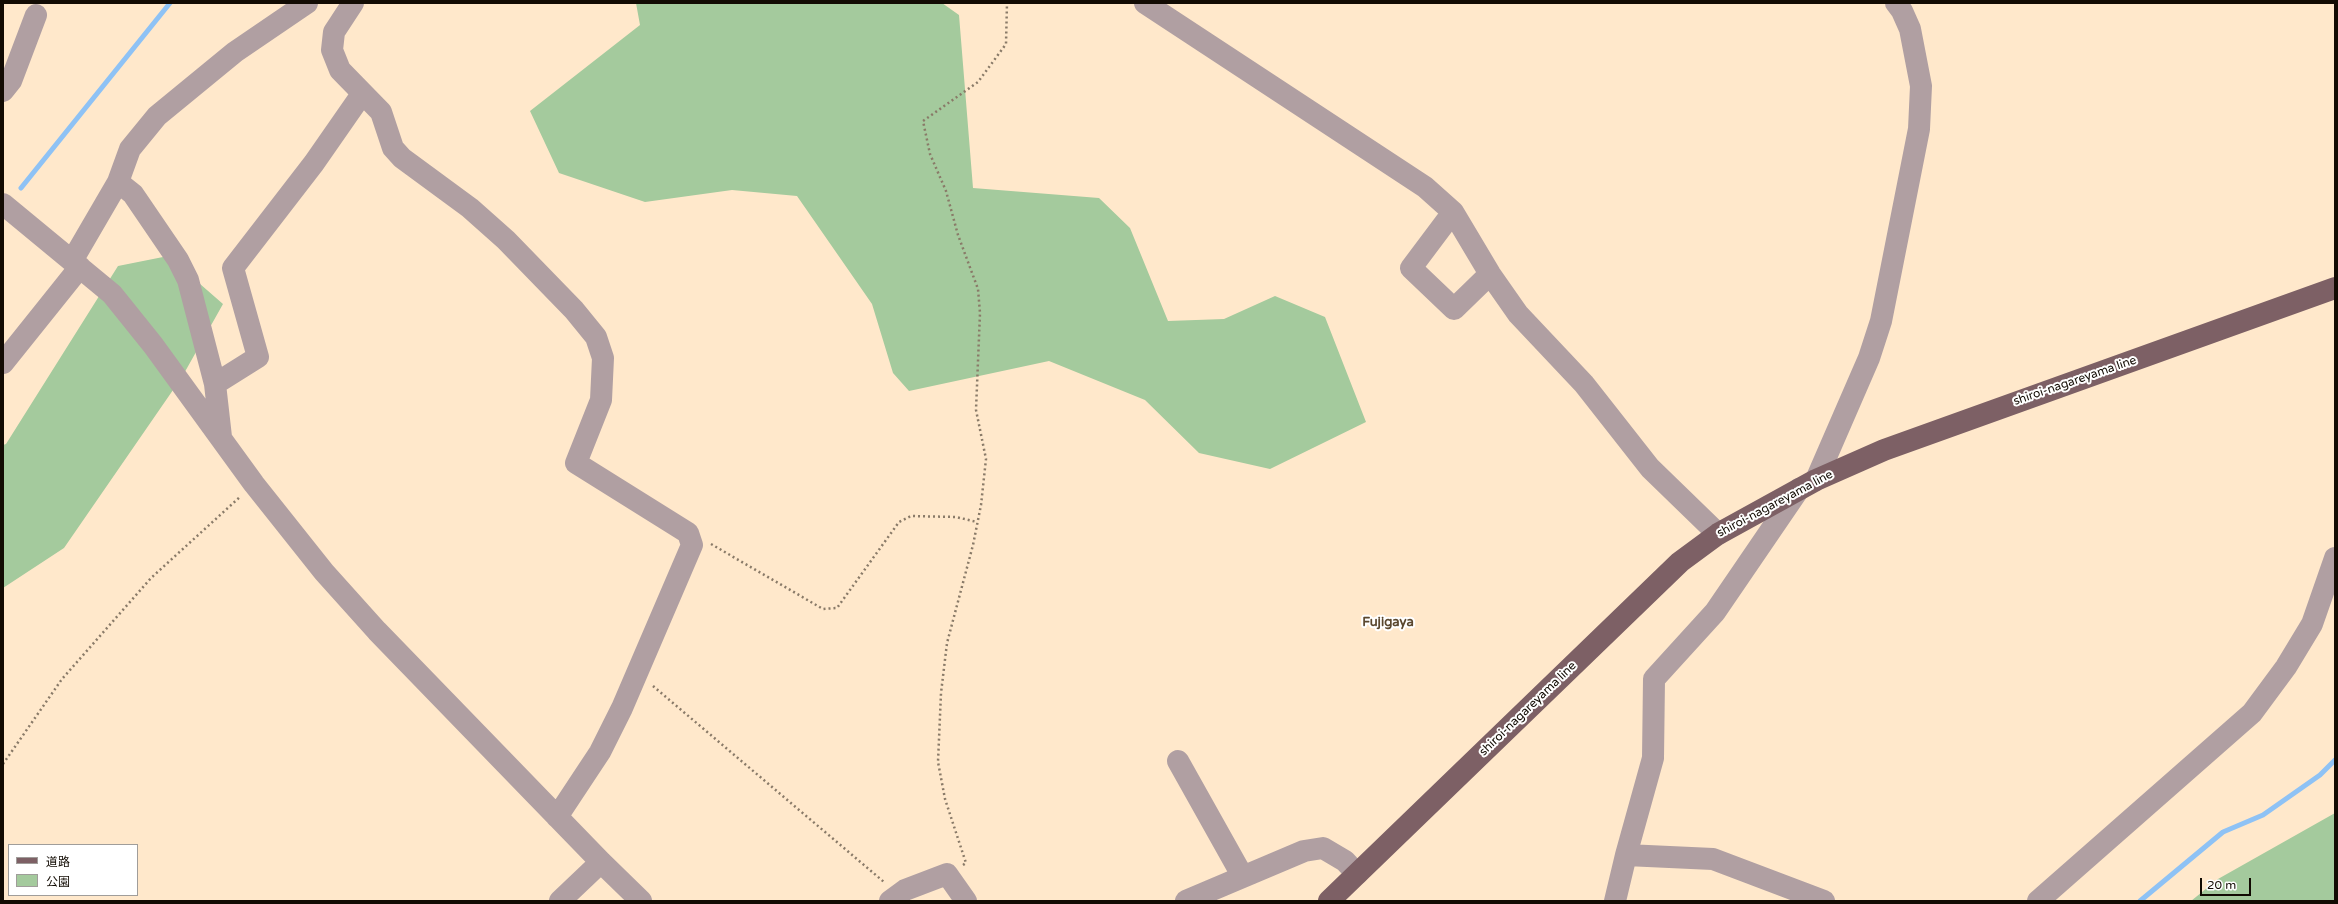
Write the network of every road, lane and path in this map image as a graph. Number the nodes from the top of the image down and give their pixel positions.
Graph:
1 (307, 3) edge
2 (353, 3) edge
3 (1007, 3) edge
4 (1145, 3) edge
5 (1903, 6) edge
6 (36, 15) dead end
7 (3, 91) edge
8 (362, 94) junction
9 (118, 182) junction
10 (3, 204) edge
11 (1453, 212) junction
12 (76, 264) junction
13 (1490, 274) junction
14 (2335, 288) edge
15 (3, 364) edge
16 (215, 384) junction
17 (221, 438) junction
18 (254, 484) junction
19 (1807, 484) junction
20 (977, 522) junction
21 (1718, 534) junction
22 (690, 539) junction
23 (2335, 558) edge
24 (637, 673) junction
25 (1178, 761) dead end
26 (3, 764) edge
27 (557, 817) junction
28 (1626, 855) junction
29 (600, 862) junction
30 (947, 874) junction
31 (1356, 874) junction
32 (1243, 877) junction
33 (894, 898) edge
34 (560, 901) edge
35 (641, 901) edge
36 (966, 901) edge
37 (1186, 901) edge
38 (1329, 901) edge
39 (1615, 901) edge
40 (1824, 901) edge
41 (2038, 901) edge

1 - 9 street
2 - 8 street
3 - 20 path
4 - 11 street
5 - 19 street
6 - 7 street
8 - 16 street
8 - 22 street
9 - 12 street
9 - 16 street
10 - 12 street
11 - 13 street
11 - 13 street
12 - 15 street
12 - 17 street
13 - 21 street
14 - 19 main road, shiroi-nagareyama line
16 - 17 street
17 - 18 street
18 - 26 path
18 - 27 street
19 - 21 main road, shiroi-nagareyama line
19 - 28 street
20 - 22 path
20 - 30 path
21 - 31 main road, shiroi-nagareyama line
22 - 24 street
23 - 41 street
24 - 27 street
24 - 33 path
25 - 32 street
27 - 29 street
28 - 39 street
28 - 40 street
29 - 34 street
29 - 35 street
30 - 33 street
30 - 36 street
31 - 32 street
31 - 38 main road, shiroi-nagareyama line
32 - 37 street

